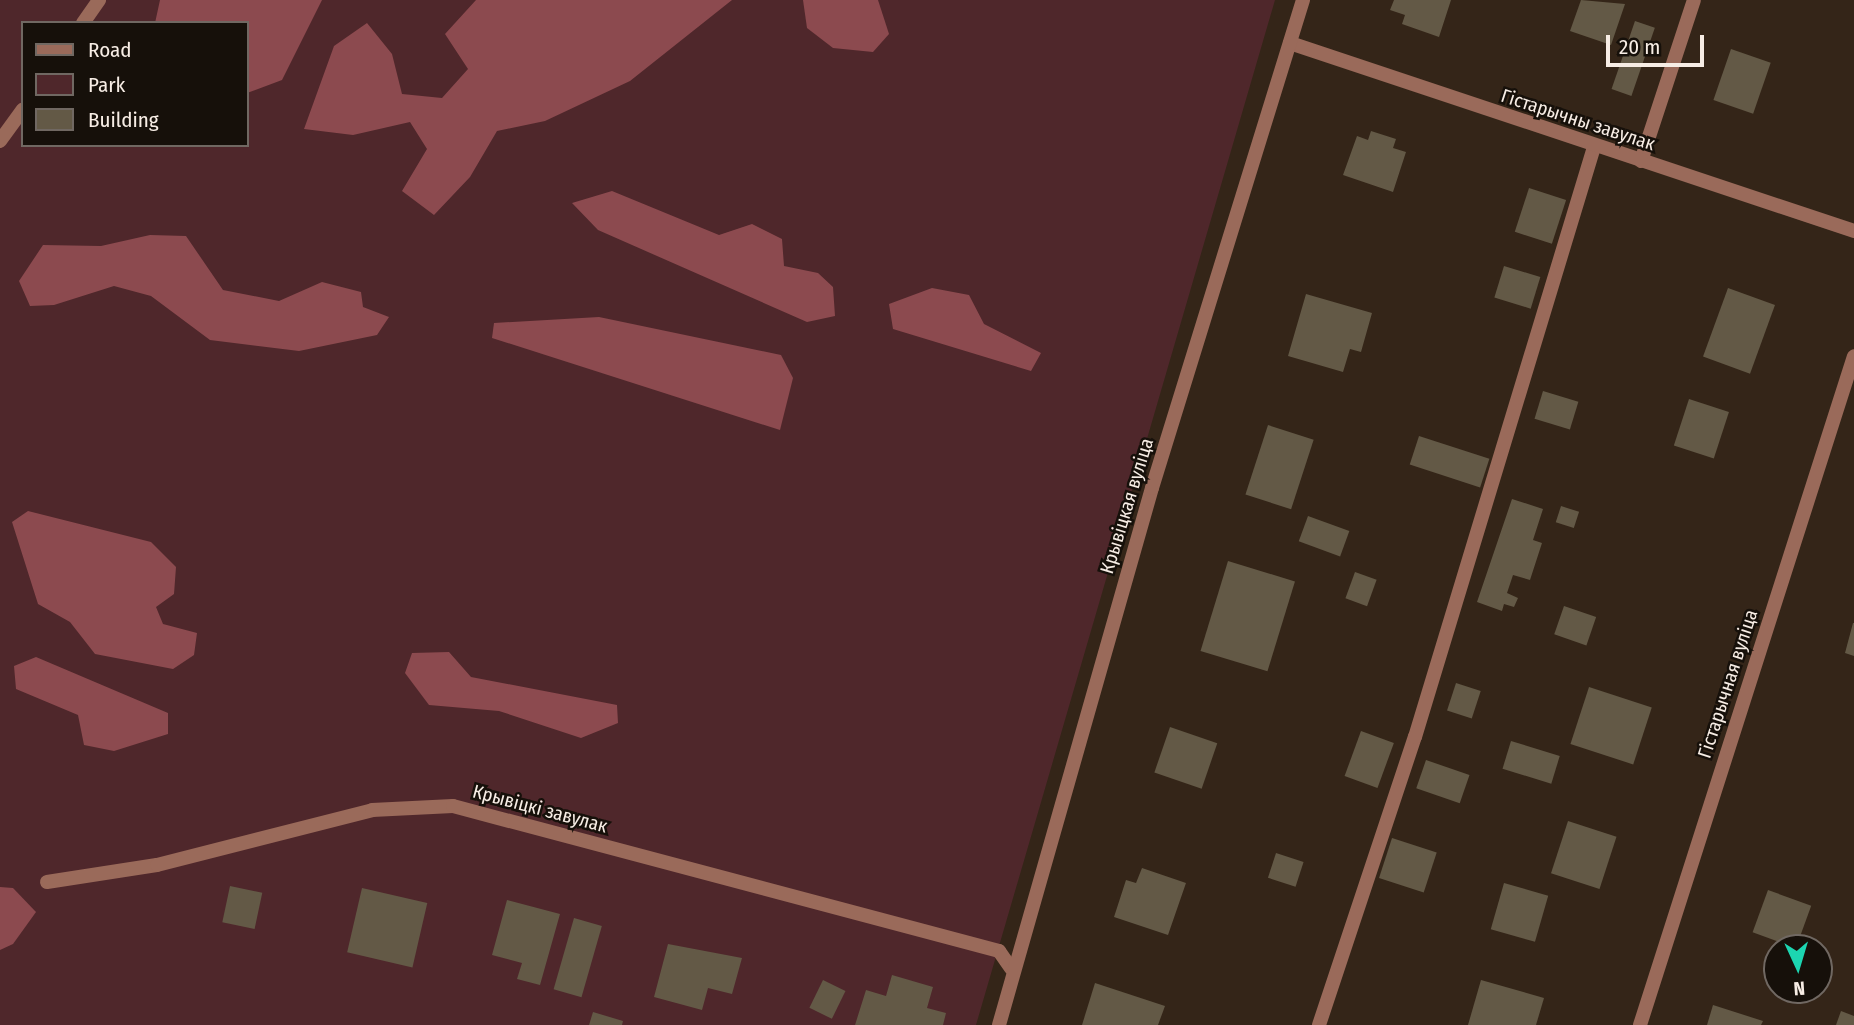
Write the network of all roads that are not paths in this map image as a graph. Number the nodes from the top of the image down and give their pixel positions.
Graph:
1 (99, 0) edge
2 (1303, 0) edge
3 (1694, 0) edge
4 (84, 21) edge
5 (1290, 43) junction
6 (21, 112) edge
7 (0, 141) edge
8 (1594, 147) junction
9 (1642, 161) junction
10 (1854, 232) edge
11 (1854, 356) edge
12 (47, 882) dead end
13 (1011, 968) junction
14 (999, 1025) edge
15 (1319, 1025) edge
16 (1640, 1025) edge

1 - 4 street
2 - 5 street, Крывіцкая вуліца
3 - 9 street
5 - 8 street, Гістарычны завулак
5 - 13 street, Крывіцкая вуліца
6 - 7 street
8 - 9 street, Гістарычны завулак
8 - 15 street
9 - 10 street, Гістарычны завулак
11 - 16 street, Гістарычная вуліца
12 - 13 street, Крывіцкі завулак
13 - 14 street, Крывіцкая вуліца

